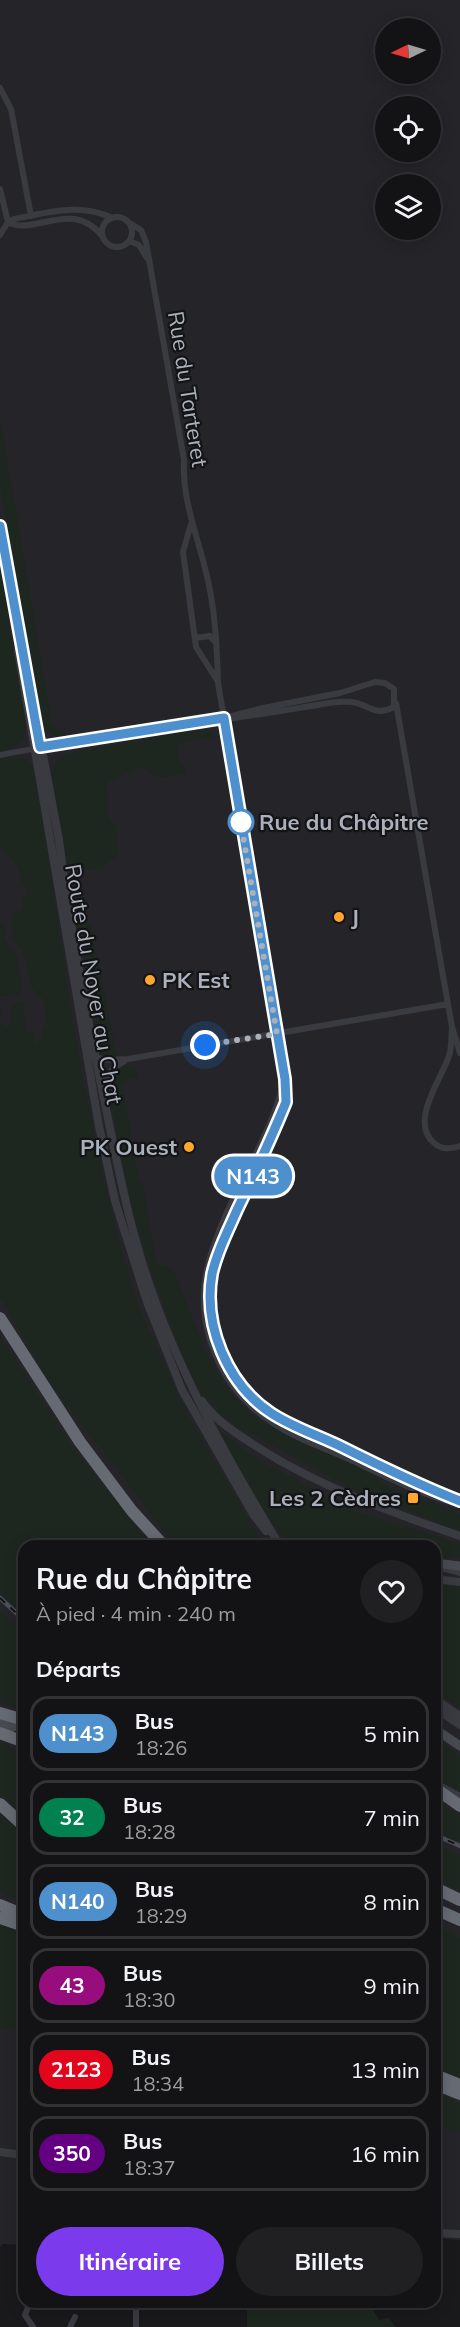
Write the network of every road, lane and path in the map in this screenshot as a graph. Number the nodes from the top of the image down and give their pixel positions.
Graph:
1 (0, 88) edge
2 (0, 189) edge
3 (31, 216) junction
4 (112, 218) junction
5 (8, 222) junction
6 (128, 222) junction
7 (0, 235) edge
8 (104, 237) junction
9 (129, 241) junction
10 (148, 260) junction
11 (191, 524) junction
12 (0, 526) edge
13 (195, 638) junction
14 (217, 643) junction
15 (218, 683) junction
16 (396, 700) junction
17 (224, 718) junction
18 (38, 748) junction
19 (0, 755) edge
20 (448, 1004) junction
21 (452, 1027) junction
22 (277, 1034) junction
23 (87, 1052) junction
24 (460, 1053) edge
25 (94, 1058) junction
26 (128, 1059) junction
27 (103, 1094) junction
28 (460, 1146) edge
29 (0, 1318) edge
30 (185, 1375) junction
31 (460, 1503) edge
32 (460, 1536) edge
33 (159, 1540) edge
34 (275, 1540) edge
35 (276, 1540) edge
36 (441, 1564) edge
37 (441, 1566) edge
38 (460, 1566) edge
39 (460, 1572) edge
40 (441, 1580) edge
41 (460, 1582) edge
42 (441, 1704) edge
43 (441, 1712) edge
44 (0, 1713) edge
45 (18, 1716) edge
46 (460, 1716) edge
47 (18, 1719) edge
48 (0, 1724) edge
49 (18, 1725) edge
50 (460, 1725) edge
51 (441, 1733) edge
52 (3, 1734) edge
53 (18, 1740) edge
54 (460, 1746) edge
55 (441, 1789) edge
56 (441, 1791) edge
57 (460, 1797) edge
58 (1, 1805) edge
59 (460, 1806) edge
60 (18, 1821) edge
61 (441, 1891) edge
62 (460, 1900) edge
63 (0, 1905) edge
64 (18, 1912) edge
65 (441, 1912) edge
66 (0, 1918) edge
67 (460, 1920) edge
68 (18, 1924) edge
69 (441, 2077) edge
70 (460, 2085) edge
71 (441, 2086) edge
72 (460, 2094) edge
73 (0, 2152) edge
74 (18, 2154) edge
75 (441, 2233) edge
76 (460, 2234) edge
77 (28, 2308) edge
78 (136, 2308) edge
79 (75, 2317) dead end
80 (33, 2327) edge
81 (70, 2327) edge
82 (136, 2327) edge

1 - 3 street
2 - 5 street
3 - 4 street
3 - 5 street
4 - 6 street
4 - 8 street
5 - 7 street
5 - 8 street
6 - 9 street
6 - 10 street, Rue du Tarteret
8 - 9 street
9 - 10 street
10 - 11 street, Rue du Tarteret
11 - 13 street, Rue du Tarteret
11 - 14 street, Rue du Tarteret
12 - 18 street, Route du Noyer au Chat
13 - 14 street
13 - 15 street, Rue du Tarteret
14 - 15 street, Rue du Tarteret
15 - 17 street, Rue du Tarteret
16 - 17 street
16 - 17 street
16 - 20 street
17 - 18 street
17 - 22 street, Rue du Tarteret
18 - 19 street
18 - 23 street, Route du Noyer au Chat
18 - 25 street, Route du Noyer au Chat
20 - 21 street
20 - 22 street
21 - 24 street
21 - 28 street
22 - 26 street
22 - 31 street, Rue du Tarteret
23 - 25 street
23 - 34 street, Route du Noyer au Chat
25 - 26 street
25 - 27 street, Route du Noyer au Chat
26 - 27 street
27 - 30 street, Route du Noyer au Chat
29 - 33 highway
30 - 32 street
30 - 35 street, Route du Noyer au Chat
36 - 38 main road
37 - 39 street
40 - 41 street
42 - 46 street
43 - 50 street
44 - 47 highway, bridge
45 - 48 main road
49 - 52 main road
51 - 54 main road
52 - 53 highway
55 - 57 street
56 - 59 highway
58 - 60 highway
61 - 62 highway
63 - 64 highway
65 - 67 highway
66 - 68 highway
69 - 70 highway
71 - 72 highway
73 - 74 street
75 - 76 street
77 - 80 street
78 - 82 street
79 - 81 street

